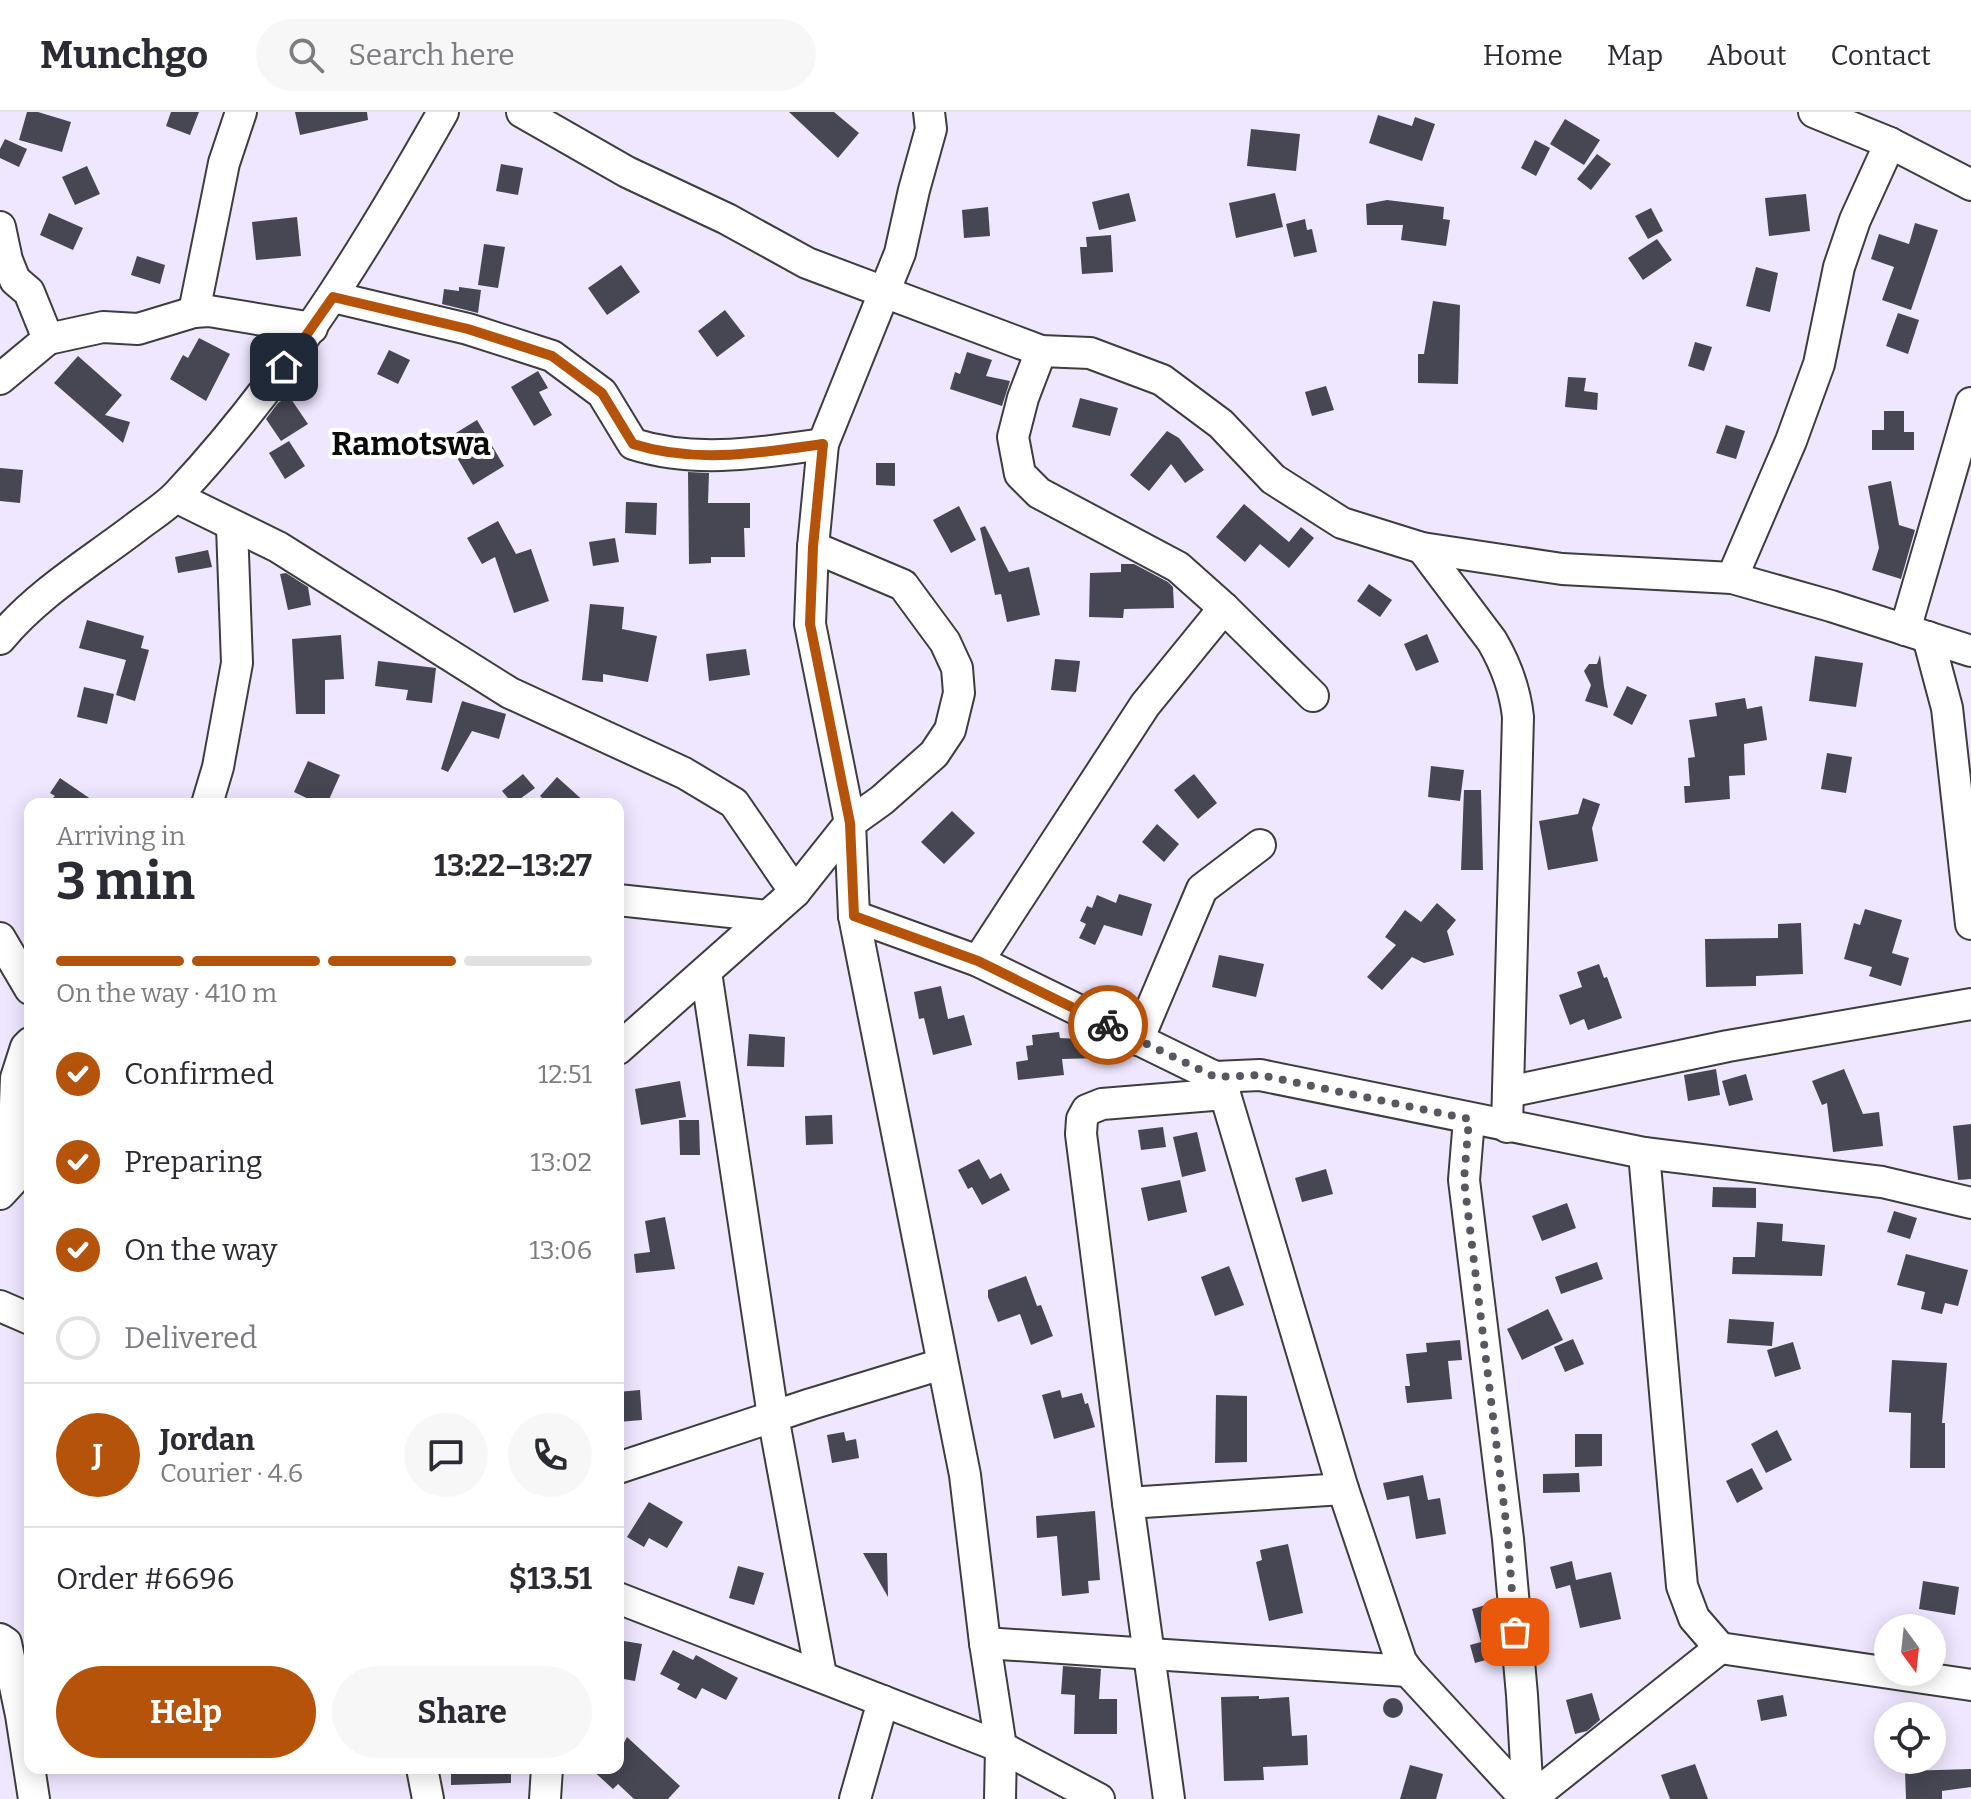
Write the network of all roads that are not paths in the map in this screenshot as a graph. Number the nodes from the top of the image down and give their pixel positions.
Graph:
1 (241, 112) edge
2 (443, 112) edge
3 (522, 112) edge
4 (929, 112) edge
5 (1814, 112) edge
6 (1890, 143) junction
7 (1971, 185) edge
8 (0, 227) edge
9 (886, 295) junction
10 (333, 297) junction
11 (194, 312) junction
12 (312, 328) junction
13 (48, 339) junction
14 (1041, 351) junction
15 (0, 379) edge
16 (1971, 403) edge
17 (823, 444) junction
18 (176, 497) junction
19 (232, 527) junction
20 (813, 547) junction
21 (1422, 548) junction
22 (1732, 578) junction
23 (1224, 608) junction
24 (1916, 633) junction
25 (0, 639) edge
26 (1971, 651) edge
27 (1313, 696) dead end
28 (209, 798) edge
29 (850, 823) junction
30 (1260, 845) dead end
31 (795, 892) junction
32 (624, 901) edge
33 (768, 916) junction
34 (854, 916) junction
35 (1971, 924) edge
36 (0, 938) edge
37 (978, 961) junction
38 (706, 972) junction
39 (24, 979) edge
40 (1971, 1004) edge
41 (1138, 1040) junction
42 (624, 1044) edge
43 (24, 1053) edge
44 (1220, 1086) junction
45 (1508, 1092) junction
46 (1469, 1119) junction
47 (1507, 1127) junction
48 (1644, 1153) junction
49 (10, 1184) edge
50 (1971, 1203) edge
51 (0, 1306) edge
52 (24, 1316) edge
53 (942, 1364) junction
54 (773, 1416) junction
55 (624, 1466) edge
56 (1343, 1489) junction
57 (1128, 1503) junction
58 (624, 1600) edge
59 (9, 1640) edge
60 (985, 1643) junction
61 (1720, 1648) junction
62 (1150, 1653) junction
63 (1408, 1671) junction
64 (821, 1675) junction
65 (1971, 1685) edge
66 (883, 1701) junction
67 (24, 1734) edge
68 (1001, 1747) junction
69 (30, 1774) edge
70 (423, 1774) edge
71 (547, 1774) edge
72 (34, 1799) edge
73 (428, 1799) edge
74 (545, 1799) edge
75 (855, 1799) edge
76 (1000, 1799) edge
77 (1099, 1799) edge
78 (1169, 1799) edge
79 (1528, 1799) edge

1 - 11 street
2 - 10 street
3 - 9 street
4 - 9 street
5 - 6 street
6 - 7 street
6 - 22 street
8 - 13 street
9 - 14 street
9 - 17 street
10 - 12 street
10 - 17 street
11 - 12 street
11 - 13 street
12 - 18 street
13 - 15 street
14 - 21 street
14 - 23 street
16 - 24 street
17 - 20 street
18 - 19 street
18 - 25 street
19 - 28 street
19 - 31 street
20 - 29 street
20 - 29 street
21 - 22 street
21 - 45 street
22 - 24 street
23 - 27 street
23 - 37 street
24 - 26 street
24 - 35 street
29 - 31 street
29 - 34 street
30 - 41 street
31 - 33 street
32 - 33 street
33 - 38 street
34 - 37 street
34 - 53 street
36 - 39 street
37 - 41 street
38 - 42 street
38 - 54 street
40 - 45 street
41 - 44 street
43 - 49 street
44 - 46 street
44 - 56 street
44 - 57 street
45 - 47 street
46 - 47 street
46 - 79 street
47 - 48 street
48 - 50 street
48 - 61 street
51 - 52 street
53 - 54 street
53 - 60 street
54 - 55 street
54 - 64 street
56 - 57 street
56 - 63 street
57 - 62 street
58 - 64 street
59 - 67 street
60 - 62 street
60 - 68 street
61 - 65 street
61 - 79 street
62 - 63 street
62 - 78 street
63 - 79 street
64 - 66 street
66 - 68 street
66 - 75 street
68 - 76 street
68 - 77 street
69 - 72 street
70 - 73 street
71 - 74 street

